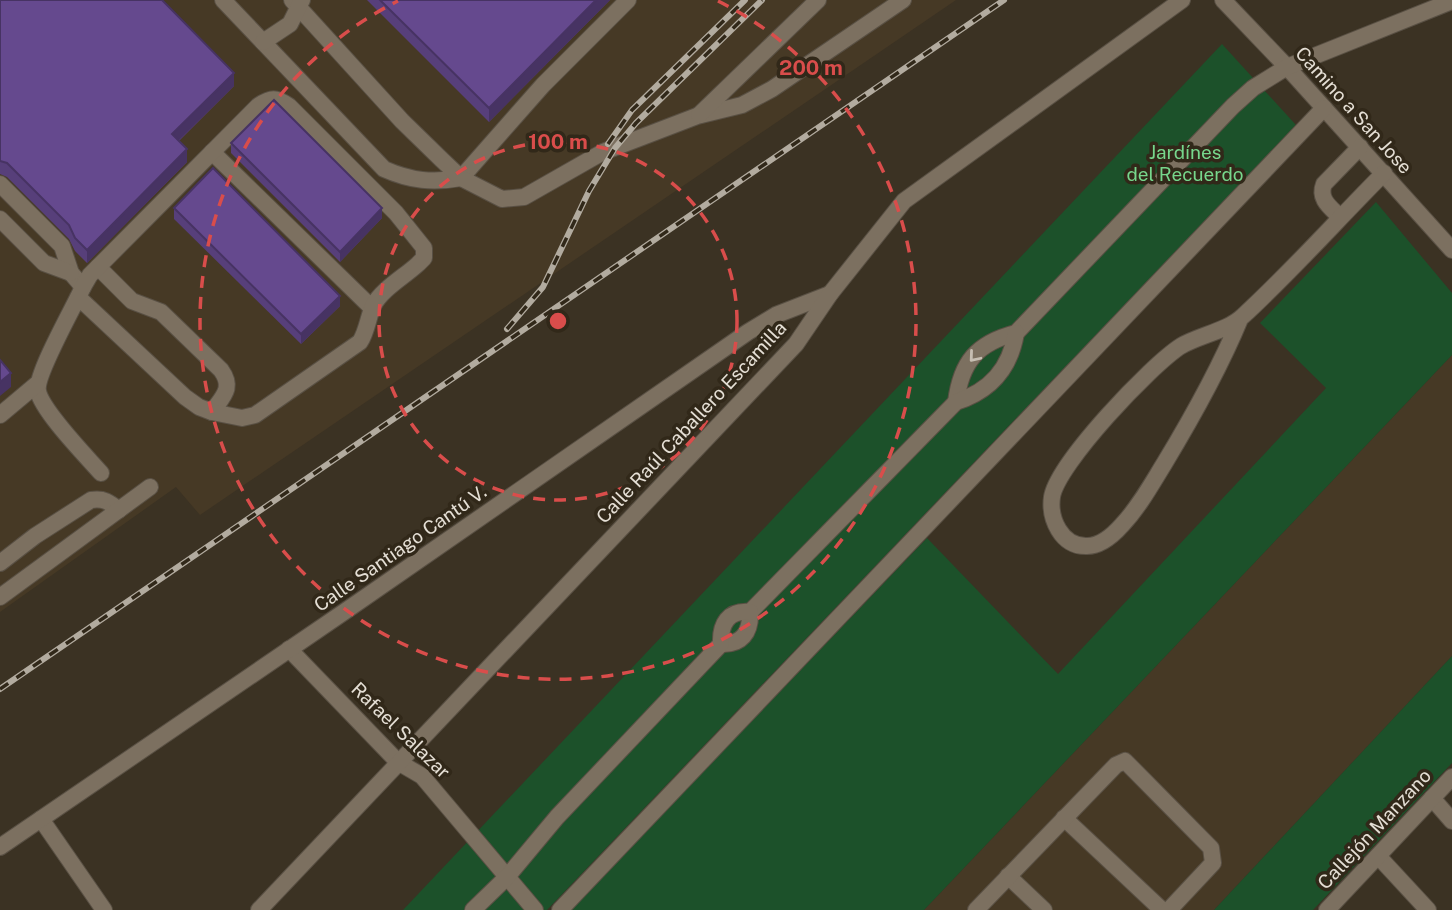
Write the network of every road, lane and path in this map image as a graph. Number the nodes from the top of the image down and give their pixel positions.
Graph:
1 (223, 0) edge
2 (628, 0) edge
3 (818, 0) edge
4 (1182, 0) edge
5 (1223, 0) edge
6 (1452, 1) edge
7 (297, 2) edge
8 (896, 2) edge
9 (263, 42) junction
10 (1287, 67) junction
11 (1324, 108) junction
12 (697, 116) junction
13 (1360, 147) junction
14 (212, 152) junction
15 (1384, 173) junction
16 (461, 178) junction
17 (0, 184) edge
18 (1340, 218) junction
19 (0, 219) edge
20 (1452, 250) edge
21 (98, 267) junction
22 (71, 273) junction
23 (81, 292) junction
24 (830, 295) junction
25 (372, 308) junction
26 (1240, 319) junction
27 (1016, 333) junction
28 (37, 384) junction
29 (956, 402) junction
30 (212, 412) junction
31 (0, 415) edge
32 (101, 473) dead end
33 (150, 487) dead end
34 (119, 510) junction
35 (0, 563) edge
36 (0, 597) edge
37 (750, 612) junction
38 (721, 644) junction
39 (289, 649) junction
40 (398, 762) junction
41 (1452, 777) edge
42 (1432, 798) junction
43 (1064, 818) junction
44 (41, 819) junction
45 (1452, 821) edge
46 (0, 847) edge
47 (1378, 856) junction
48 (1008, 876) junction
49 (507, 877) junction
50 (104, 910) edge
51 (259, 910) edge
52 (473, 910) edge
53 (535, 910) edge
54 (560, 910) edge
55 (976, 910) edge
56 (1044, 910) edge
57 (1162, 910) edge
58 (1169, 910) edge
59 (1327, 910) edge
60 (1428, 910) edge

1 - 9 street
2 - 16 street
3 - 12 street
4 - 24 street, Calle Raúl Caballero Escamilla
5 - 10 street, Camino a San Jose
6 - 10 street
7 - 9 street
7 - 16 street
8 - 12 street
9 - 16 street
10 - 11 street, Camino a San Jose
10 - 27 street
11 - 13 street, Camino a San Jose
11 - 54 street
12 - 16 street
13 - 15 street, Camino a San Jose
13 - 18 street
14 - 21 street
14 - 25 street
14 - 25 street
15 - 18 street
15 - 20 street, Camino a San Jose
17 - 22 street
18 - 26 street
19 - 22 street
21 - 23 street
21 - 30 street
22 - 23 street
23 - 28 street
23 - 30 street
24 - 39 street, Calle Santiago Cantú V.
24 - 40 street, Calle Raúl Caballero Escamilla
25 - 30 street
26 - 26 street
27 - 29 street
27 -> 29 street
28 - 31 street
28 - 32 street
29 - 37 street
33 - 34 street
34 - 35 street
34 - 36 street
37 - 38 street
37 - 38 street
38 - 49 street
39 - 40 street, Rafael Salazar
39 - 44 street, Calle Santiago Cantú V.
40 - 49 street, Rafael Salazar
40 - 51 street, Calle Raúl Caballero Escamilla
41 - 42 street, Callejón Manzano
42 - 45 street
42 - 47 street, Callejón Manzano
43 - 48 street
43 - 57 street
43 - 58 street
44 - 46 street, Calle Santiago Cantú V.
44 - 50 street
47 - 59 street, Callejón Manzano
47 - 60 street
48 - 55 street
48 - 56 street
49 - 52 street
49 - 53 street, Rafael Salazar

